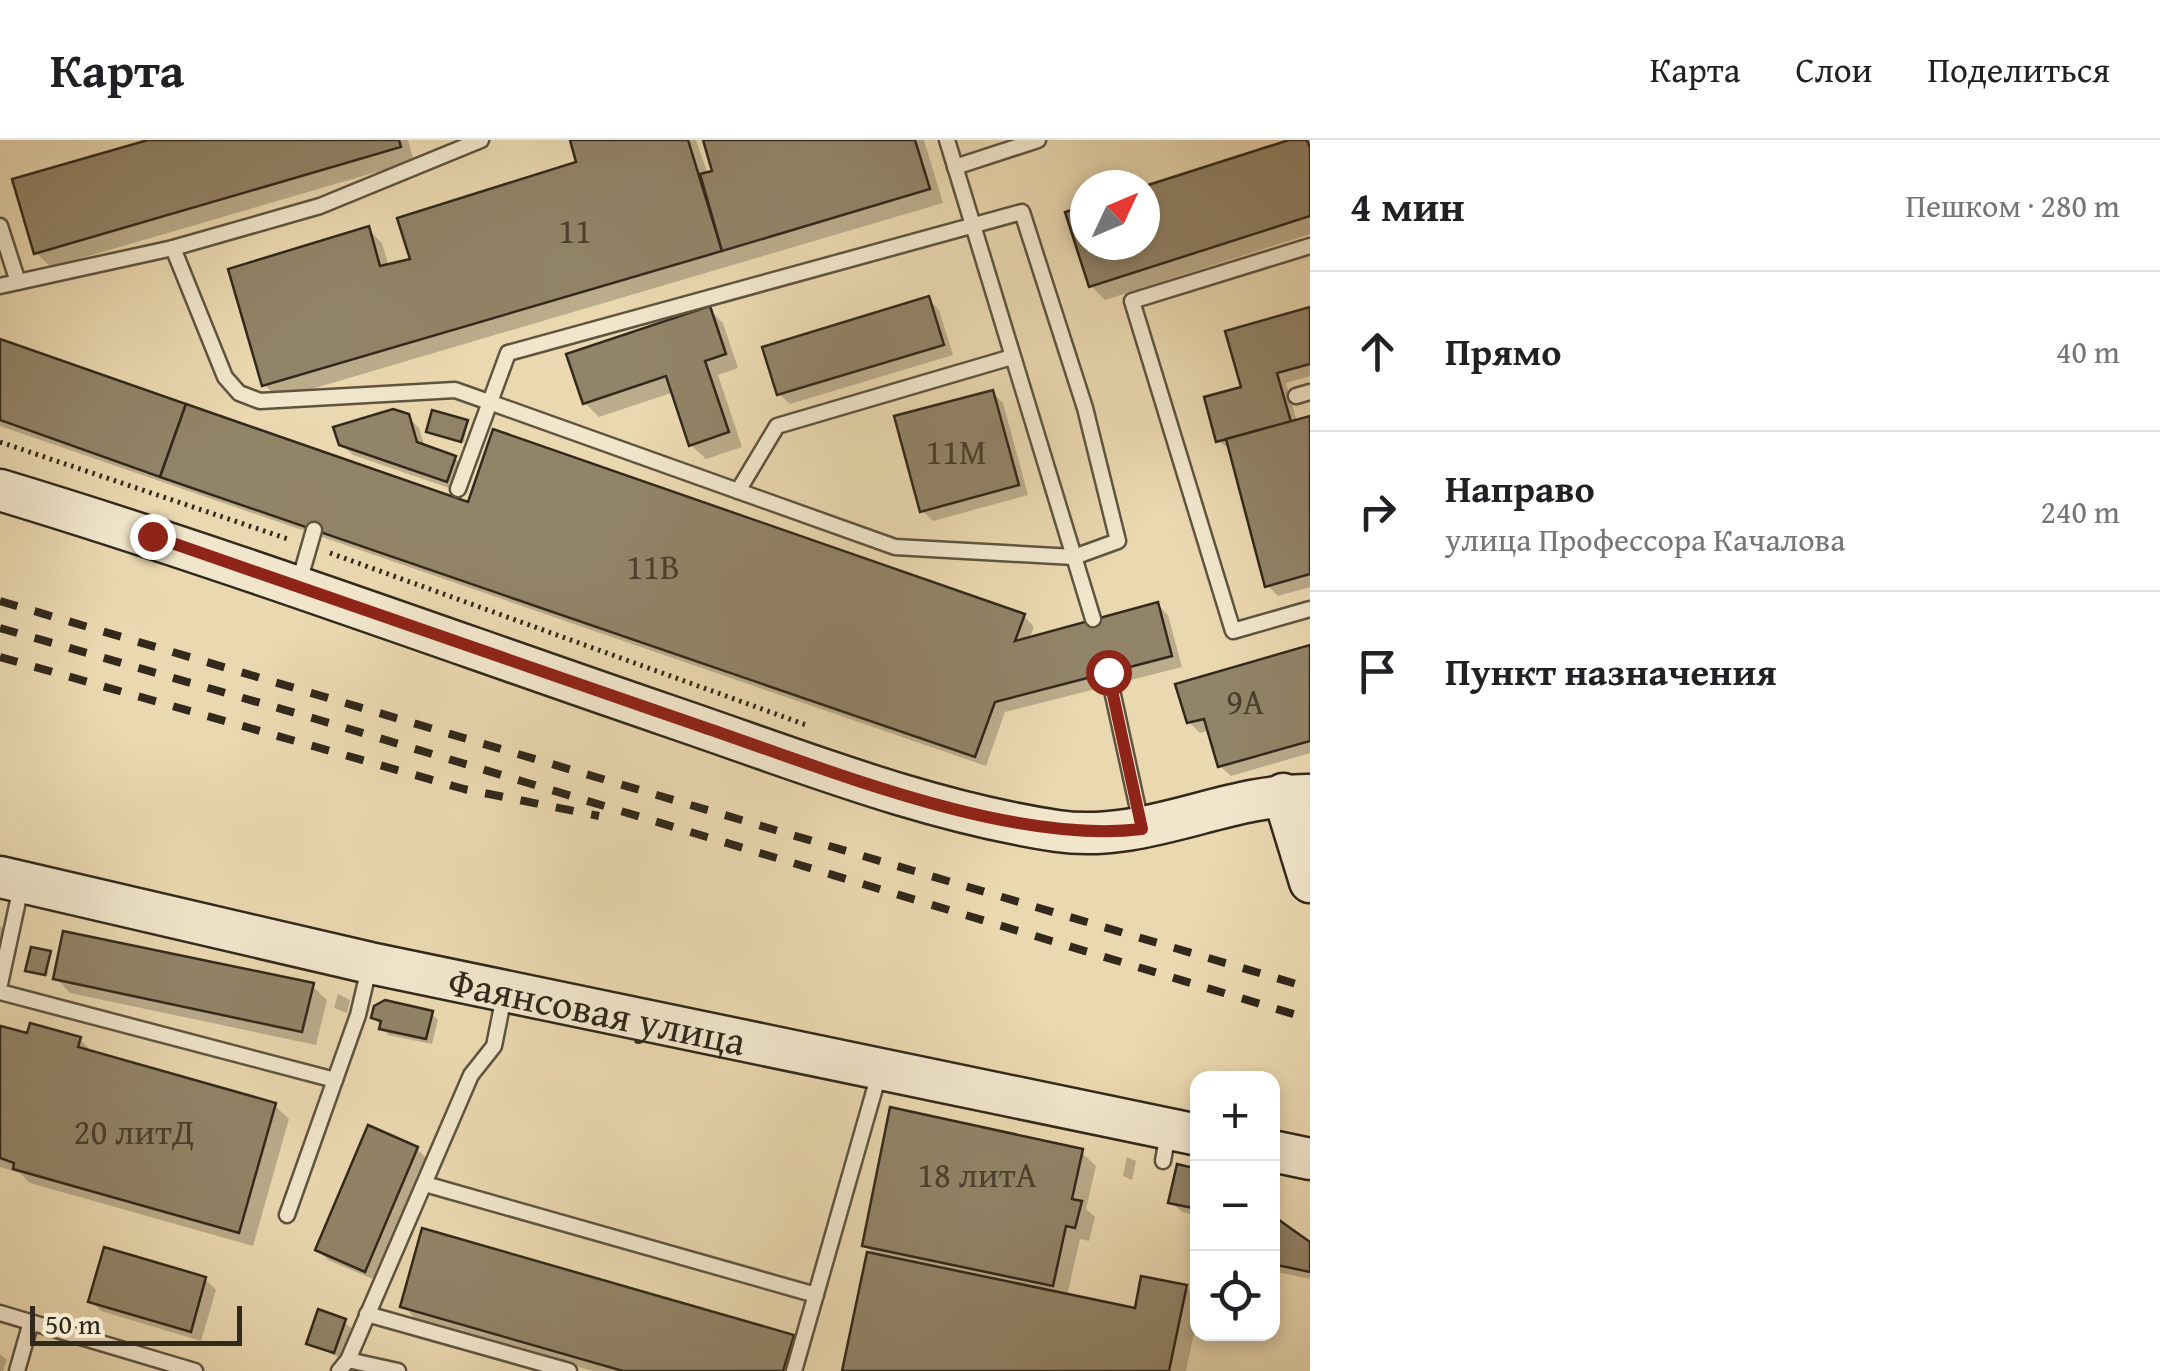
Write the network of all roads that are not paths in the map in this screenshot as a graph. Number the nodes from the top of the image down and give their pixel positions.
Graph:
1 (480, 140) edge
2 (947, 140) edge
3 (1038, 140) edge
4 (955, 167) junction
5 (0, 226) edge
6 (972, 228) junction
7 (1310, 246) edge
8 (174, 248) junction
9 (18, 282) junction
10 (0, 286) edge
11 (1012, 356) junction
12 (488, 402) junction
13 (0, 490) edge
14 (458, 490) dead end
15 (738, 491) junction
16 (314, 530) dead end
17 (1074, 557) junction
18 (298, 585) junction
19 (1310, 609) edge
20 (1093, 620) dead end
21 (1108, 672) dead end
22 (1301, 789) edge
23 (1142, 829) junction
24 (11, 880) edge
25 (1310, 882) edge
26 (370, 962) junction
27 (0, 984) edge
28 (504, 990) junction
29 (0, 992) edge
30 (880, 1068) junction
31 (336, 1080) junction
32 (1176, 1142) edge
33 (1280, 1153) edge
34 (1310, 1159) edge
35 (426, 1184) junction
36 (287, 1215) dead end
37 (816, 1294) junction
38 (0, 1313) edge
39 (367, 1314) junction
40 (31, 1322) junction
41 (343, 1366) edge
42 (17, 1371) edge
43 (195, 1371) edge
44 (398, 1371) edge
45 (570, 1371) edge
46 (794, 1371) edge

1 - 8 lane
2 - 4 lane
3 - 4 lane
4 - 6 lane
5 - 9 lane
6 - 11 lane
6 - 12 lane
6 - 17 lane
7 - 19 lane
8 - 9 lane
8 - 12 lane
9 - 10 lane
11 - 15 lane
11 - 17 lane
12 - 14 lane
12 - 15 lane
13 - 18 street
15 - 17 lane
16 - 18 lane
17 - 20 lane
18 - 23 street
21 - 23 lane
22 - 23 street
22 - 25 street
24 - 26 street, Фаянсовая улица
24 - 27 lane
26 - 28 street, Фаянсовая улица
26 - 31 lane
28 - 30 street, Фаянсовая улица
28 - 35 lane
29 - 31 lane
30 - 32 street, Фаянсовая улица
30 - 37 lane
31 - 36 lane
33 - 34 street
35 - 37 lane
35 - 39 lane
37 - 46 lane
38 - 40 lane
39 - 41 lane
39 - 45 lane
40 - 42 lane
40 - 43 lane
41 - 44 lane

